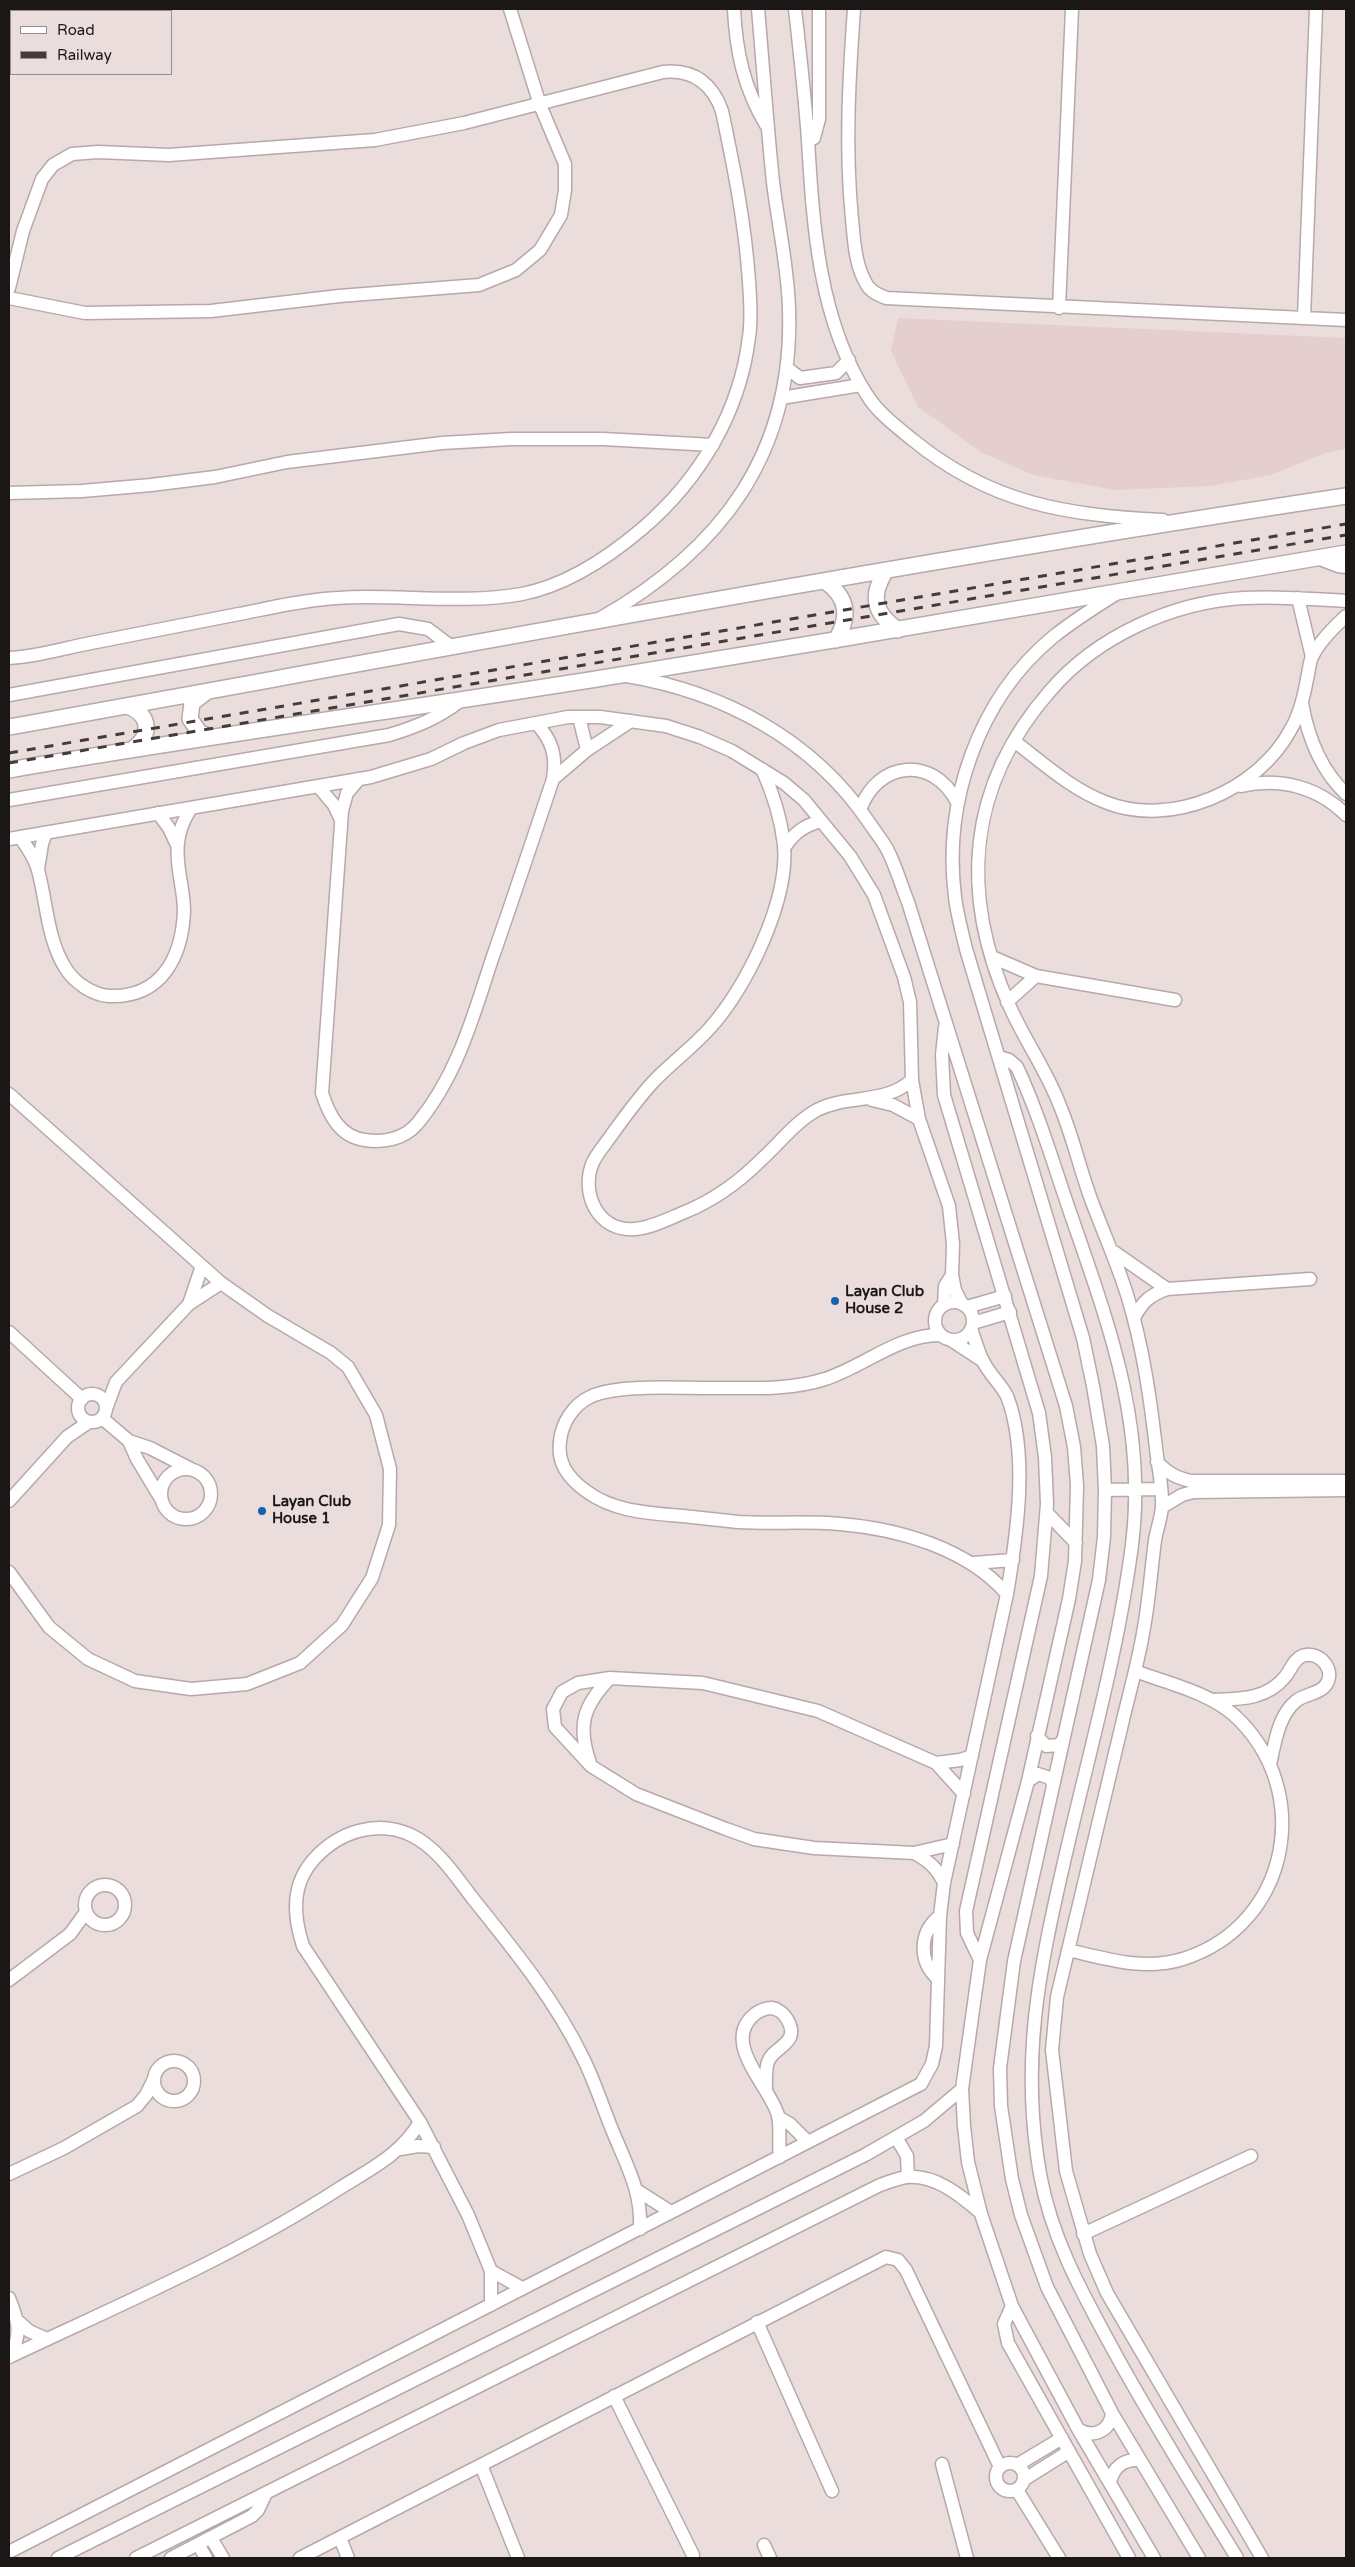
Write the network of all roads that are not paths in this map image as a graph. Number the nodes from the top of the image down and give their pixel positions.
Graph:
1 (510, 9) edge
2 (734, 9) edge
3 (758, 9) edge
4 (795, 9) edge
5 (819, 9) edge
6 (854, 9) edge
7 (1072, 9) edge
8 (1316, 9) edge
9 (540, 105) junction
10 (768, 129) junction
11 (808, 141) junction
12 (9, 288) edge
13 (9, 298) edge
14 (1059, 308) junction
15 (1304, 318) junction
16 (1346, 320) edge
17 (850, 360) junction
18 (787, 368) junction
19 (861, 385) junction
20 (781, 398) junction
21 (713, 445) junction
22 (9, 493) edge
23 (1346, 496) edge
24 (1180, 521) junction
25 (1346, 553) edge
26 (1317, 558) junction
27 (1346, 567) edge
28 (885, 572) junction
29 (826, 582) junction
30 (1118, 593) junction
31 (1298, 598) junction
32 (1346, 601) edge
33 (1346, 616) edge
34 (594, 621) junction
35 (898, 630) junction
36 (836, 640) junction
37 (452, 647) junction
38 (1312, 657) junction
39 (9, 658) edge
40 (622, 675) junction
41 (206, 692) junction
42 (9, 695) edge
43 (460, 701) junction
44 (1302, 704) junction
45 (127, 706) junction
46 (579, 717) junction
47 (632, 722) junction
48 (536, 723) junction
49 (9, 727) edge
50 (208, 736) junction
51 (1014, 741) junction
52 (134, 748) junction
53 (588, 750) junction
54 (555, 755) junction
55 (576, 760) junction
56 (762, 769) junction
57 (9, 770) edge
58 (359, 779) junction
59 (553, 779) junction
60 (318, 786) junction
61 (789, 787) junction
62 (1234, 788) junction
63 (1346, 794) edge
64 (773, 797) junction
65 (9, 800) edge
66 (957, 802) junction
67 (191, 808) junction
68 (860, 810) junction
69 (158, 813) junction
70 (1346, 815) edge
71 (341, 820) junction
72 (821, 821) junction
73 (46, 833) junction
74 (15, 838) edge
75 (177, 845) junction
76 (784, 848) junction
77 (38, 869) junction
78 (992, 957) junction
79 (1036, 976) junction
80 (1175, 1000) dead end
81 (1007, 1002) junction
82 (946, 1022) junction
83 (999, 1057) junction
84 (912, 1080) junction
85 (9, 1094) edge
86 (867, 1099) junction
87 (919, 1119) junction
88 (1112, 1250) junction
89 (202, 1266) junction
90 (952, 1275) junction
91 (1310, 1279) dead end
92 (221, 1283) junction
93 (1167, 1289) junction
94 (1005, 1296) junction
95 (189, 1304) junction
96 (944, 1304) junction
97 (964, 1305) junction
98 (1010, 1312) junction
99 (935, 1318) junction
100 (1134, 1318) junction
101 (972, 1326) junction
102 (9, 1332) edge
103 (946, 1337) junction
104 (914, 1338) junction
105 (983, 1361) junction
106 (116, 1382) junction
107 (84, 1400) junction
108 (104, 1413) junction
109 (89, 1422) junction
110 (67, 1437) junction
111 (129, 1441) junction
112 (1158, 1468) junction
113 (192, 1469) junction
114 (1135, 1475) junction
115 (1346, 1481) edge
116 (1200, 1486) junction
117 (1160, 1489) junction
118 (1105, 1490) junction
119 (1346, 1490) edge
120 (1134, 1491) junction
121 (161, 1499) junction
122 (9, 1501) edge
123 (1162, 1507) junction
124 (1047, 1513) junction
125 (1076, 1543) junction
126 (1012, 1560) junction
127 (973, 1563) junction
128 (9, 1572) edge
129 (1007, 1594) junction
130 (1134, 1671) junction
131 (610, 1678) junction
132 (1212, 1700) junction
133 (1037, 1736) junction
134 (1063, 1740) junction
135 (972, 1756) junction
136 (936, 1763) junction
137 (1270, 1764) junction
138 (590, 1766) junction
139 (1028, 1782) junction
140 (1053, 1784) junction
141 (964, 1794) junction
142 (953, 1844) junction
143 (914, 1853) junction
144 (944, 1883) junction
145 (86, 1912) junction
146 (100, 1925) junction
147 (70, 1934) junction
148 (1068, 1950) junction
149 (980, 1960) junction
150 (9, 1980) edge
151 (154, 2079) junction
152 (766, 2088) junction
153 (962, 2089) junction
154 (169, 2101) junction
155 (137, 2106) junction
156 (778, 2117) junction
157 (420, 2122) junction
158 (896, 2137) junction
159 (808, 2142) junction
160 (434, 2147) junction
161 (400, 2149) junction
162 (1250, 2156) dead end
163 (780, 2157) junction
164 (9, 2174) edge
165 (908, 2177) junction
166 (638, 2191) junction
167 (671, 2212) junction
168 (981, 2214) junction
169 (640, 2229) junction
170 (1083, 2234) junction
171 (491, 2271) junction
172 (522, 2288) junction
173 (9, 2298) edge
174 (491, 2305) junction
175 (1012, 2306) junction
176 (19, 2322) junction
177 (757, 2322) junction
178 (47, 2339) junction
179 (9, 2357) edge
180 (614, 2396) junction
181 (1112, 2413) junction
182 (1078, 2429) junction
183 (1062, 2438) junction
184 (1068, 2452) junction
185 (1140, 2460) junction
186 (942, 2464) dead end
187 (1017, 2464) junction
188 (481, 2465) junction
189 (1000, 2467) junction
190 (1025, 2478) junction
191 (1110, 2483) junction
192 (1017, 2490) junction
193 (832, 2491) dead end
194 (266, 2493) junction
195 (211, 2538) junction
196 (340, 2538) junction
197 (198, 2544) junction
198 (764, 2545) dead end
199 (9, 2552) edge
200 (693, 2555) dead end
201 (58, 2558) edge
202 (136, 2558) edge
203 (172, 2558) edge
204 (206, 2558) edge
205 (223, 2558) edge
206 (300, 2558) edge
207 (348, 2558) edge
208 (518, 2558) edge
209 (770, 2558) edge
210 (967, 2558) edge
211 (1059, 2558) edge
212 (1129, 2558) edge
213 (1154, 2558) edge
214 (1199, 2558) edge
215 (1237, 2558) edge
216 (1262, 2558) edge

1 - 9 street
2 - 10 street
3 - 10 street
4 - 11 street
5 - 11 street
6 - 14 street
7 - 14 street
8 - 15 street
9 - 12 street
9 - 13 street
9 - 21 street
10 - 18 street
11 - 17 street
14 - 15 street
15 - 16 street
17 - 18 street
17 - 19 street
18 - 20 street
19 - 20 street
19 - 24 street
20 - 34 street
21 - 22 street
21 - 39 street
23 - 24 main road
24 - 28 main road
25 - 26 main road
26 - 27 street
26 - 30 main road
28 - 29 main road
28 - 35 main road
29 - 34 main road
29 - 36 main road
30 - 35 main road
30 - 66 street
31 - 32 street
31 - 38 street
31 - 51 street
33 - 38 street
34 - 37 main road
35 - 36 main road
36 - 40 main road
37 - 41 main road
37 - 42 street
38 - 44 street
40 - 43 main road
40 - 68 street
41 - 45 main road
41 - 50 main road
43 - 50 main road
43 - 65 street
44 - 62 street
44 - 63 street
45 - 49 main road
45 - 52 main road
46 - 47 street
46 - 48 street
46 - 53 street
47 - 53 street
47 - 56 street
48 - 54 street
48 - 58 street
50 - 52 main road
51 - 62 street
51 - 78 street
52 - 57 main road
53 - 55 street
54 - 55 street
54 - 59 street
55 - 59 street
56 - 61 street
56 - 64 street
58 - 60 street
58 - 71 street
59 - 71 street
60 - 67 street
60 - 71 street
61 - 64 street
61 - 72 street
62 - 70 street
64 - 76 street
66 - 68 street
66 - 83 street
67 - 69 street
67 - 75 street
68 - 82 street
69 - 73 street
69 - 75 street
72 - 76 street
72 - 84 street
73 - 74 street
73 - 77 street
74 - 77 street
75 - 77 street
76 - 86 street
78 - 79 street
78 - 81 street
79 - 80 street
79 - 81 street
81 - 88 street
82 - 94 street
82 - 125 street
83 - 114 street
83 - 118 street
84 - 86 street
84 - 87 street
85 - 89 street
86 - 87 street
87 - 90 street
88 - 93 street
88 - 100 street
89 - 92 street
89 - 95 street
90 - 96 street
90 - 97 street
91 - 93 street
92 - 95 street
92 - 128 street
93 - 100 street
94 - 97 street
94 - 98 street
95 - 106 street
96 - 97 street
96 - 99 street
97 - 101 street
98 - 101 street
98 - 124 street
99 - 103 street
99 - 104 street
100 - 112 street
101 - 103 street
101 - 105 street
102 - 107 street
103 - 104 street
103 - 105 street
104 - 127 street
105 - 126 street
106 - 107 street
106 - 108 street
107 - 108 street
107 - 109 street
107 - 110 street
108 - 109 street
108 - 111 street
109 - 110 street
110 - 122 street
111 - 113 street
111 - 121 street
112 - 114 street
112 - 116 street
112 - 117 street
113 - 121 street
113 - 121 street
114 - 120 street
115 - 116 street
116 - 119 street
116 - 123 street
117 - 120 street
117 - 123 street
118 - 120 street
118 - 134 street
120 - 215 street
123 - 130 street
124 - 125 street
124 - 149 street
125 - 133 street
126 - 127 street
126 - 129 street
127 - 129 street
129 - 135 street
130 - 132 street
130 - 148 street
131 - 136 street
131 - 138 street
131 - 138 street
132 - 137 street
132 - 137 street
133 - 134 street
133 - 139 street
134 - 140 street
135 - 136 street
135 - 141 street
136 - 141 street
137 - 148 street
138 - 143 street
139 - 140 street
139 - 149 street
140 - 181 street
141 - 142 street
142 - 143 street
142 - 144 street
143 - 144 street
144 - 159 street
145 - 146 street
145 - 146 street
145 - 147 street
146 - 147 street
147 - 150 street
148 - 170 street
149 - 153 street
151 - 154 street
151 - 154 street
151 - 155 street
152 - 152 street
152 - 156 street
153 - 158 street
153 - 168 street
154 - 155 street
155 - 164 street
156 - 159 street
156 - 163 street
157 - 160 street
157 - 161 street
157 - 166 street
158 - 165 street
158 - 201 street
159 - 163 street
160 - 161 street
160 - 171 street
161 - 178 street
162 - 170 street
163 - 167 street
165 - 168 street
165 - 194 street
166 - 167 street
166 - 169 street
167 - 169 street
168 - 175 street
169 - 172 street
170 - 216 street
171 - 172 street
171 - 174 street
172 - 174 street
173 - 176 street
174 - 199 street
175 - 182 street
175 - 183 street
176 - 178 street
176 - 179 street
177 - 180 street
177 - 189 street
177 - 193 street
178 - 179 street
180 - 188 street
180 - 200 street
181 - 182 street
181 - 185 street
182 - 191 street
183 - 184 street
183 - 187 street
184 - 190 street
184 - 212 street
185 - 191 street
185 - 214 street
186 - 210 street
187 - 189 street
187 - 190 street
188 - 196 street
188 - 208 street
189 - 192 street
190 - 192 street
191 - 213 street
192 - 211 street
194 - 195 street
194 - 202 street
195 - 197 street
195 - 205 street
196 - 206 street
196 - 207 street
197 - 203 street
197 - 204 street
198 - 209 street

